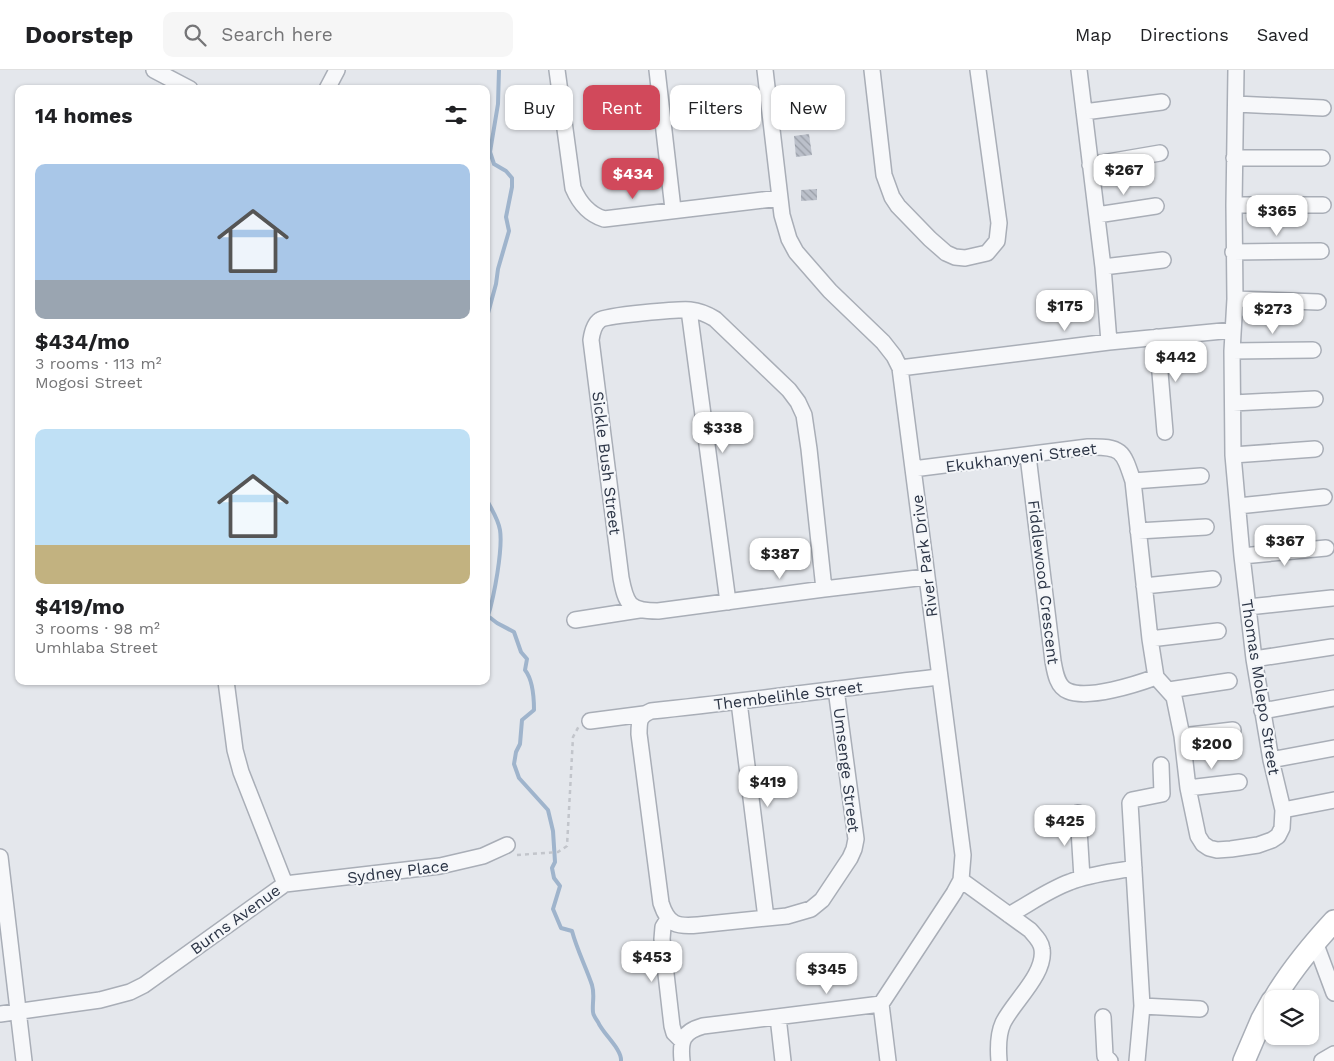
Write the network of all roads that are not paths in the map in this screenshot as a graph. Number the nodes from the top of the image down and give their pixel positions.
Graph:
1 (154, 70) edge
2 (337, 70) edge
3 (557, 70) edge
4 (657, 70) edge
5 (765, 70) edge
6 (872, 70) edge
7 (978, 70) edge
8 (1079, 70) edge
9 (1236, 70) edge
10 (182, 85) edge
11 (329, 85) edge
12 (1162, 102) dead end
13 (1236, 104) junction
14 (1323, 108) dead end
15 (1084, 112) junction
16 (1160, 153) dead end
17 (1234, 158) junction
18 (1322, 158) dead end
19 (1090, 165) junction
20 (780, 198) junction
21 (1234, 205) junction
22 (1156, 206) dead end
23 (1323, 206) dead end
24 (673, 209) junction
25 (1097, 215) junction
26 (1321, 251) dead end
27 (1234, 252) junction
28 (1163, 260) dead end
29 (1103, 267) junction
30 (1235, 299) junction
31 (1318, 302) dead end
32 (689, 310) junction
33 (1233, 330) junction
34 (1157, 337) junction
35 (1109, 342) junction
36 (1232, 350) junction
37 (1313, 350) dead end
38 (900, 368) junction
39 (1315, 399) dead end
40 (1232, 403) junction
41 (1165, 432) dead end
42 (1315, 449) dead end
43 (1233, 455) junction
44 (1028, 456) junction
45 (913, 469) junction
46 (1201, 476) dead end
47 (1133, 481) junction
48 (1324, 497) dead end
49 (1238, 506) junction
50 (1206, 527) dead end
51 (1138, 531) junction
52 (1326, 548) dead end
53 (1242, 556) junction
54 (926, 577) junction
55 (1213, 579) dead end
56 (1144, 586) junction
57 (824, 589) junction
58 (1332, 598) dead end
59 (728, 602) junction
60 (1248, 607) junction
61 (639, 610) junction
62 (575, 620) dead end
63 (1218, 631) dead end
64 (1150, 639) junction
65 (1332, 647) dead end
66 (1254, 659) junction
67 (938, 676) junction
68 (1156, 677) junction
69 (1229, 681) dead end
70 (227, 685) edge
71 (836, 689) junction
72 (1168, 690) junction
73 (1334, 698) edge
74 (739, 702) junction
75 (1262, 711) junction
76 (642, 717) junction
77 (590, 721) road end
78 (1233, 730) dead end
79 (1182, 736) junction
80 (1334, 748) edge
81 (1271, 760) junction
82 (1161, 765) dead end
83 (1238, 782) dead end
84 (1188, 788) junction
85 (1334, 800) edge
86 (1283, 810) junction
87 (1078, 813) dead end
88 (507, 845) road end
89 (0, 857) edge
90 (1134, 868) junction
91 (1082, 878) junction
92 (961, 880) junction
93 (285, 884) junction
94 (1009, 915) junction
95 (766, 918) junction
96 (1334, 921) edge
97 (671, 922) junction
98 (1315, 942) junction
99 (1279, 990) edge
100 (1334, 993) edge
101 (881, 1004) junction
102 (1142, 1006) junction
103 (1200, 1010) dead end
104 (18, 1011) junction
105 (0, 1014) edge
106 (1264, 1015) edge
107 (778, 1017) junction
108 (1103, 1017) dead end
109 (682, 1041) junction
110 (1334, 1054) edge
111 (24, 1061) edge
112 (682, 1061) edge
113 (783, 1061) edge
114 (888, 1061) edge
115 (999, 1061) edge
116 (1110, 1061) edge
117 (1137, 1061) edge
118 (1244, 1061) edge
119 (1322, 1061) edge

1 - 10 street
2 - 11 street
3 - 24 street
4 - 24 street
5 - 20 street, River Park Drive
6 - 7 street
8 - 15 street
9 - 13 street, Thomas Molepo Street
12 - 15 street
13 - 14 street
13 - 17 street, Thomas Molepo Street
15 - 19 street
16 - 19 street
17 - 18 street
17 - 21 street, Thomas Molepo Street
19 - 25 street
20 - 24 street
20 - 38 street, River Park Drive
21 - 23 street
21 - 27 street, Thomas Molepo Street
22 - 25 street
25 - 29 street
26 - 27 street
27 - 30 street, Thomas Molepo Street
28 - 29 street
29 - 35 street
30 - 31 street
30 - 33 street, Thomas Molepo Street
32 - 57 street
32 - 59 street
32 - 61 street, Sickle Bush Street
33 - 34 street
33 - 36 street, Thomas Molepo Street
34 - 35 street
34 - 41 street
35 - 38 street
36 - 37 street
36 - 40 street, Thomas Molepo Street
38 - 45 street, River Park Drive
39 - 40 street
40 - 43 street, Thomas Molepo Street
42 - 43 street
43 - 49 street, Thomas Molepo Street
44 - 45 street, Ekukhanyeni Street
44 - 47 street, Ekukhanyeni Street
44 - 68 street, Fiddlewood Crescent
45 - 54 street, River Park Drive
46 - 47 street
47 - 51 street
48 - 49 street
49 - 53 street, Thomas Molepo Street
50 - 51 street
51 - 56 street
52 - 53 street
53 - 60 street, Thomas Molepo Street
54 - 57 street
54 - 67 street, River Park Drive
55 - 56 street
56 - 64 street
57 - 59 street
58 - 60 street
59 - 61 street
60 - 66 street, Thomas Molepo Street
61 - 62 street
63 - 64 street
64 - 68 street
65 - 66 street
66 - 75 street, Thomas Molepo Street
67 - 71 street, Thembelihle Street
67 - 92 street, River Park Drive
68 - 72 street, Thomas Molepo Street
69 - 72 street
70 - 93 street, Burns Avenue
71 - 74 street, Thembelihle Street
71 - 95 street, Umsenge Street
72 - 79 street, Thomas Molepo Street
73 - 75 street
74 - 76 street, Thembelihle Street
74 - 95 street
75 - 81 street, Thomas Molepo Street
76 - 77 street, Thembelihle Street
76 - 97 street
78 - 79 street
79 - 84 street, Thomas Molepo Street
80 - 81 street
81 - 86 street, Thomas Molepo Street
82 - 90 street
83 - 84 street
84 - 86 street, Thomas Molepo Street
85 - 86 street
87 - 91 street
88 - 93 street, Sydney Place
89 - 104 street
90 - 91 street
90 - 102 street
91 - 94 street
92 - 94 street
92 - 101 street, River Park Drive
93 - 104 street, Burns Avenue
94 - 115 street
95 - 97 street, Umsenge Street
96 - 98 street
97 - 109 street
98 - 99 street
98 - 100 street
101 - 107 street
101 - 114 street
102 - 103 street
102 - 117 street
104 - 105 street, Burns Avenue
104 - 111 street
106 - 118 street
107 - 109 street
107 - 113 street
108 - 116 street
109 - 112 street
110 - 119 street

